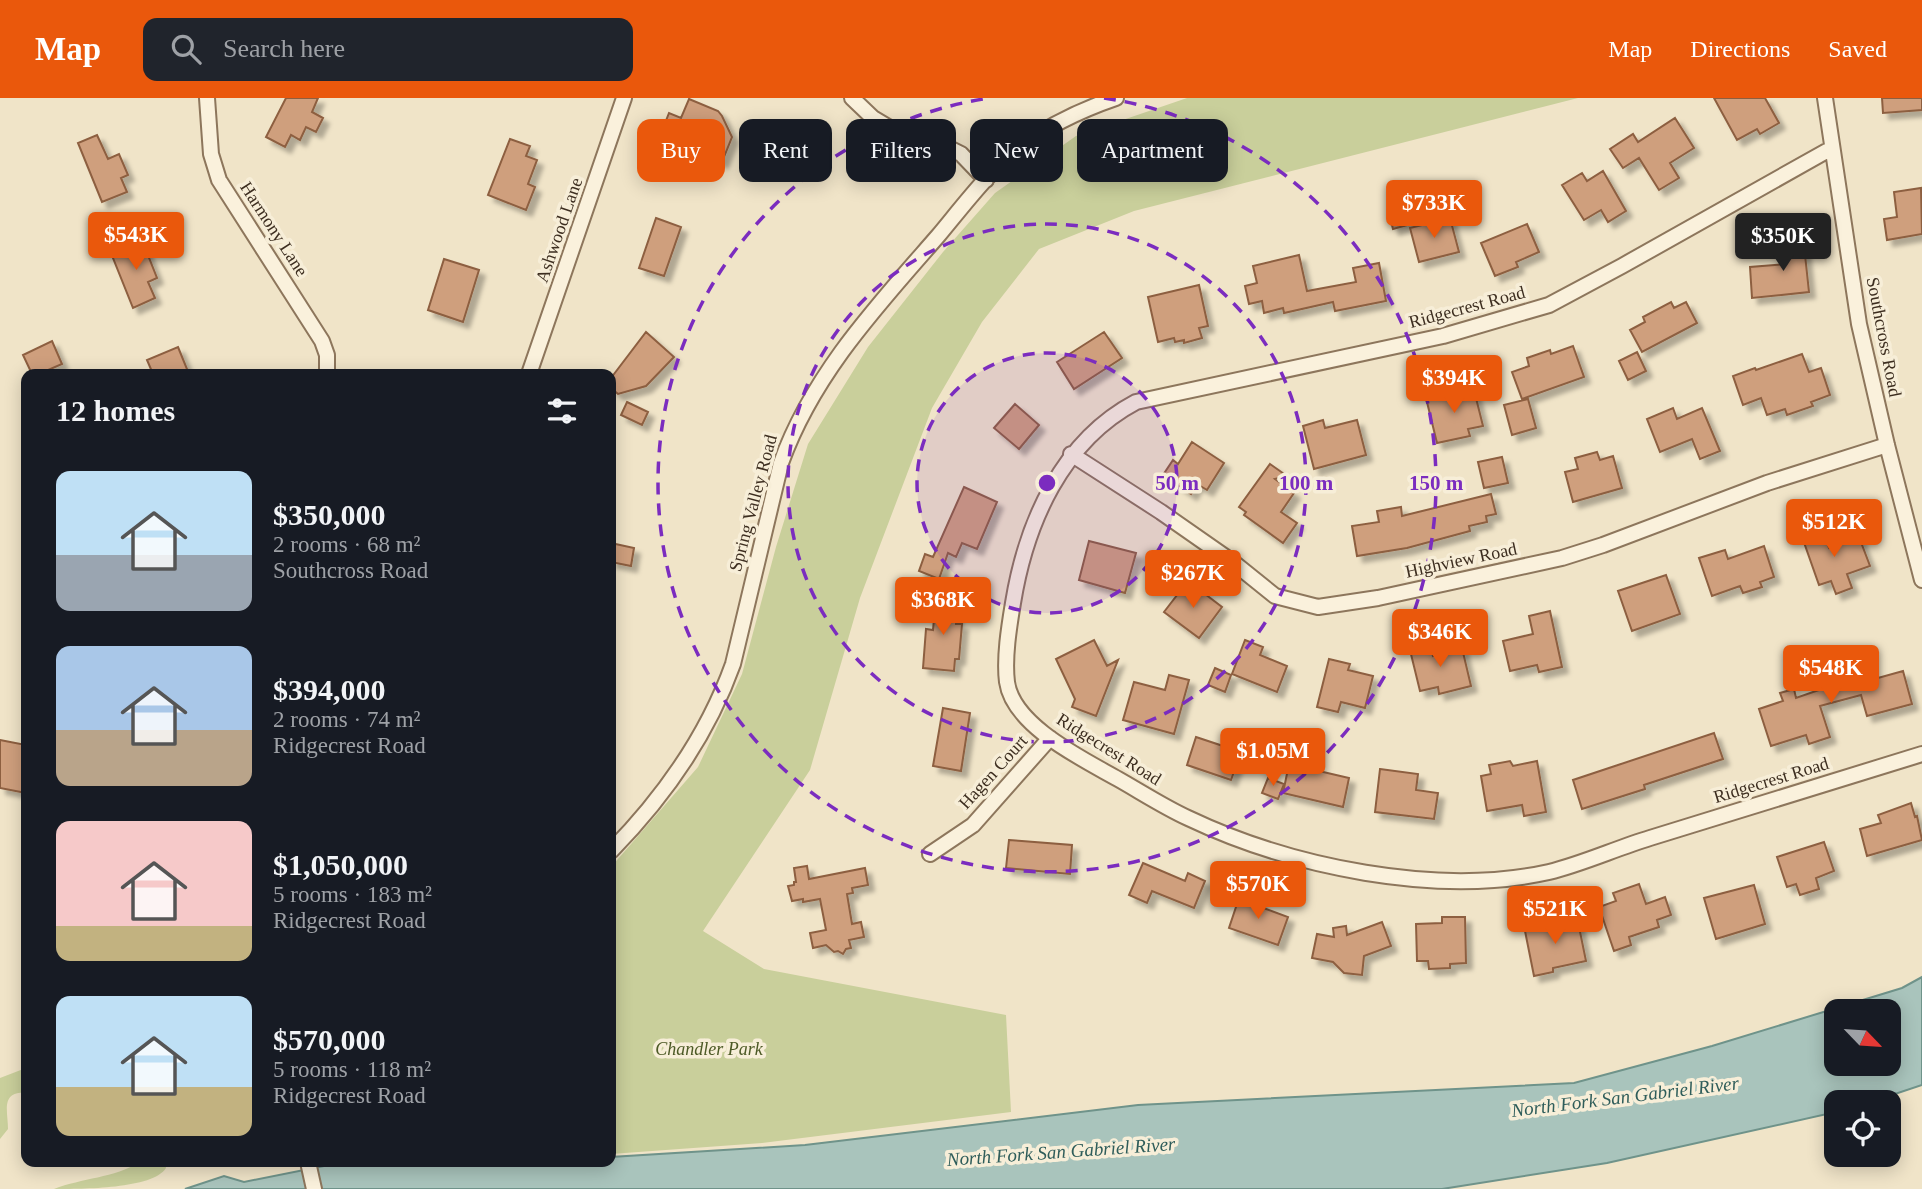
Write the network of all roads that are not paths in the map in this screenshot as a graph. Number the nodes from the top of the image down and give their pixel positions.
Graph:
1 (207, 98) edge
2 (624, 98) edge
3 (852, 98) edge
4 (1116, 98) edge
5 (1825, 98) edge
6 (1063, 119) edge
7 (1832, 148) junction
8 (970, 164) edge
9 (984, 182) edge
10 (327, 369) edge
11 (531, 369) edge
12 (1887, 445) junction
13 (1071, 454) junction
14 (1922, 580) edge
15 (1050, 737) junction
16 (1922, 754) edge
17 (616, 846) edge
18 (929, 855) dead end
19 (309, 1167) edge
20 (314, 1189) edge

1 - 10 street, Harmony Lane
2 - 11 street, Ashwood Lane
3 - 8 street
4 - 6 street, Spring Valley Road
5 - 7 street, Southcross Road
7 - 12 street, Southcross Road
7 - 13 street, Ridgecrest Road
9 - 17 street, Spring Valley Road
12 - 13 street, Highview Road
12 - 14 street, Southcross Road
13 - 15 street, Ridgecrest Road
15 - 16 street, Ridgecrest Road
15 - 18 street, Hagen Court
19 - 20 street

